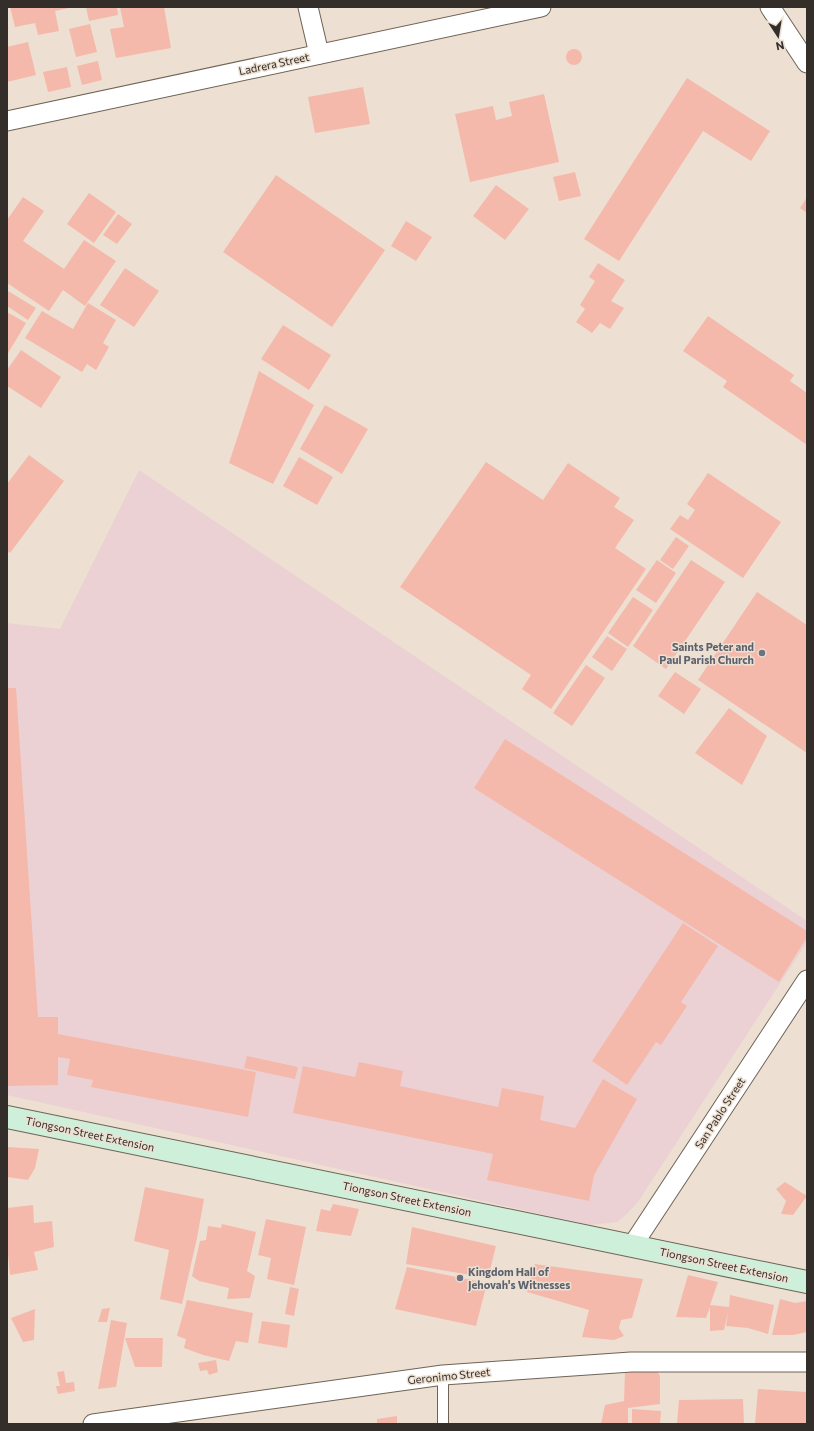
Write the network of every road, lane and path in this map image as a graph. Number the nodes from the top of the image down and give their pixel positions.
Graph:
1 (308, 7) edge
2 (540, 7) edge
3 (770, 7) edge
4 (320, 54) junction
5 (807, 63) edge
6 (7, 121) edge
7 (807, 980) edge
8 (7, 1117) edge
9 (632, 1246) junction
10 (807, 1282) edge
11 (807, 1362) edge
12 (443, 1375) junction
13 (93, 1424) edge
14 (443, 1424) edge

1 - 4 street
2 - 4 street, Ladrera Street
3 - 5 street
4 - 6 street, Ladrera Street
7 - 9 street, San Pablo Street
8 - 9 street, Tiongson Street Extension
9 - 10 street, Tiongson Street Extension
11 - 12 street, Geronimo Street
12 - 13 street, Geronimo Street
12 - 14 lane

